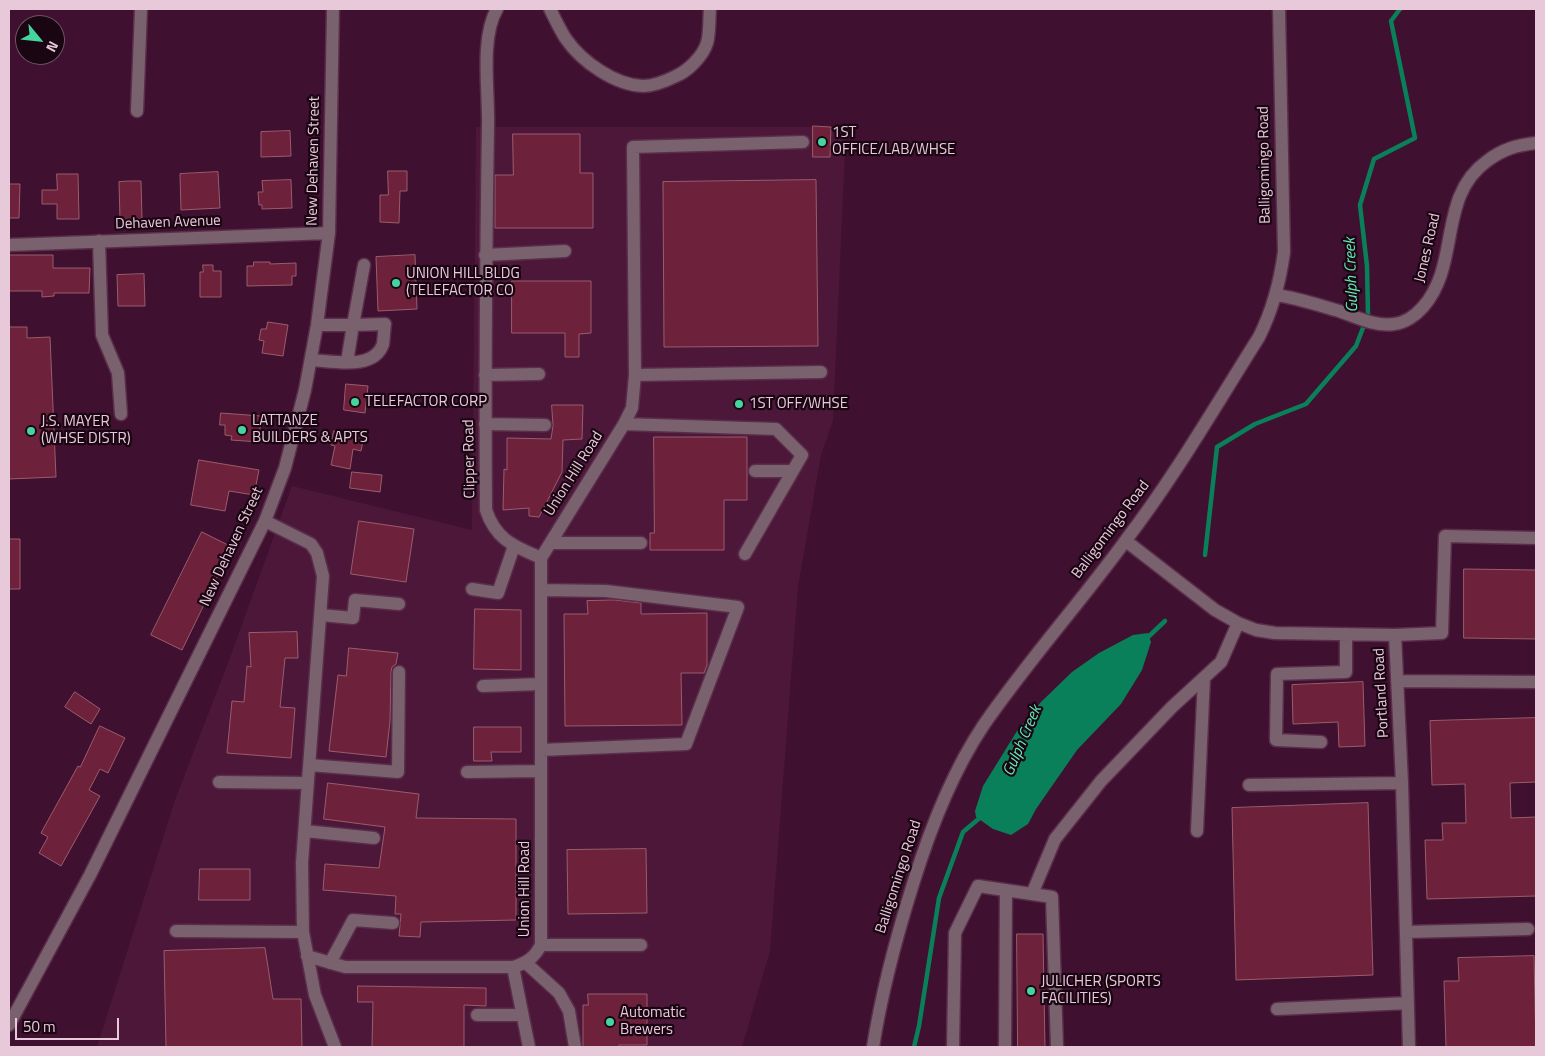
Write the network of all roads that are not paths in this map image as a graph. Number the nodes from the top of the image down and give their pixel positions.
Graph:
1 (141, 9) edge
2 (333, 9) edge
3 (496, 9) edge
4 (550, 9) edge
5 (710, 9) edge
6 (1280, 9) edge
7 (137, 111) dead end
8 (804, 142) dead end
9 (1536, 143) edge
10 (329, 233) junction
11 (99, 242) junction
12 (9, 245) edge
13 (565, 251) dead end
14 (486, 255) junction
15 (364, 266) dead end
16 (1276, 295) junction
17 (317, 325) junction
18 (353, 325) junction
19 (311, 360) junction
20 (347, 362) junction
21 (822, 372) dead end
22 (539, 374) dead end
23 (485, 375) junction
24 (635, 375) junction
25 (121, 414) dead end
26 (485, 424) junction
27 (545, 424) dead end
28 (624, 424) junction
29 (755, 471) dead end
30 (792, 471) junction
31 (265, 521) junction
32 (1536, 538) edge
33 (1126, 541) junction
34 (551, 543) junction
35 (641, 543) dead end
36 (514, 546) junction
37 (745, 554) dead end
38 (542, 558) junction
39 (472, 590) dead end
40 (542, 590) junction
41 (399, 604) dead end
42 (320, 615) junction
43 (1238, 623) junction
44 (1346, 634) junction
45 (1395, 635) junction
46 (398, 672) dead end
47 (1204, 678) junction
48 (1397, 682) junction
49 (1536, 682) edge
50 (541, 684) junction
51 (483, 686) dead end
52 (1322, 742) dead end
53 (541, 750) junction
54 (309, 765) junction
55 (541, 770) junction
56 (467, 772) dead end
57 (219, 782) dead end
58 (308, 783) junction
59 (1402, 783) junction
60 (1249, 785) dead end
61 (305, 831) junction
62 (1196, 831) dead end
63 (374, 838) dead end
64 (1006, 890) junction
65 (1032, 894) junction
66 (393, 923) dead end
67 (1528, 929) dead end
68 (176, 931) dead end
69 (303, 932) junction
70 (1406, 932) junction
71 (541, 945) junction
72 (641, 945) dead end
73 (307, 956) junction
74 (330, 962) junction
75 (526, 963) junction
76 (513, 967) junction
77 (1408, 1003) junction
78 (1277, 1009) dead end
79 (477, 1015) dead end
80 (522, 1015) junction
81 (9, 1025) edge
82 (335, 1047) edge
83 (529, 1047) edge
84 (576, 1047) edge
85 (873, 1047) edge
86 (953, 1047) edge
87 (1005, 1047) edge
88 (1057, 1047) edge
89 (1409, 1047) edge

1 - 7 street
2 - 10 street, New Dehaven Street
3 - 14 street, Clipper Road
4 - 5 street
6 - 16 street, Balligomingo Road
8 - 24 street, Union Hill Road
9 - 16 street, Jones Road
10 - 11 street, Dehaven Avenue
10 - 17 street, New Dehaven Street
11 - 12 street, Dehaven Avenue
11 - 25 street
13 - 14 street
14 - 23 street, Clipper Road
15 - 18 street
16 - 33 street, Balligomingo Road
17 - 18 street
17 - 19 street, New Dehaven Street
18 - 20 street
18 - 20 street
19 - 20 street
19 - 31 street, New Dehaven Street
21 - 24 street
22 - 23 street
23 - 26 street, Clipper Road
24 - 28 street, Union Hill Road
26 - 27 street
26 - 36 street, Clipper Road
28 - 30 street
28 - 34 street, Union Hill Road
29 - 30 street
30 - 37 street
31 - 42 street
31 - 81 street, New Dehaven Street
32 - 45 street
33 - 43 street, Portland Road
33 - 85 street, Balligomingo Road
34 - 35 street
34 - 38 street, Union Hill Road
36 - 38 street, Clipper Road
36 - 39 street
38 - 40 street, Union Hill Road
40 - 50 street, Union Hill Road
40 - 53 street
41 - 42 street
42 - 54 street
43 - 44 street, Portland Road
43 - 47 street
44 - 45 street, Portland Road
44 - 52 street
45 - 48 street, Portland Road
46 - 54 street
47 - 62 street
47 - 65 street
48 - 49 street
48 - 59 street, Portland Road
50 - 51 street
50 - 53 street, Union Hill Road
53 - 55 street, Union Hill Road
54 - 58 street
55 - 56 street
55 - 71 street, Union Hill Road
57 - 58 street
58 - 61 street
59 - 60 street
59 - 70 street, Portland Road
61 - 63 street
61 - 69 street
64 - 65 street
64 - 86 street
64 - 87 street
65 - 88 street
66 - 74 street
67 - 70 street
68 - 69 street
69 - 73 street
70 - 77 street, Portland Road
71 - 72 street
71 - 75 street, Union Hill Road
73 - 74 street
73 - 82 street
74 - 76 street
75 - 76 street
75 - 84 street
76 - 80 street
77 - 78 street
77 - 89 street, Portland Road
79 - 80 street
80 - 83 street

